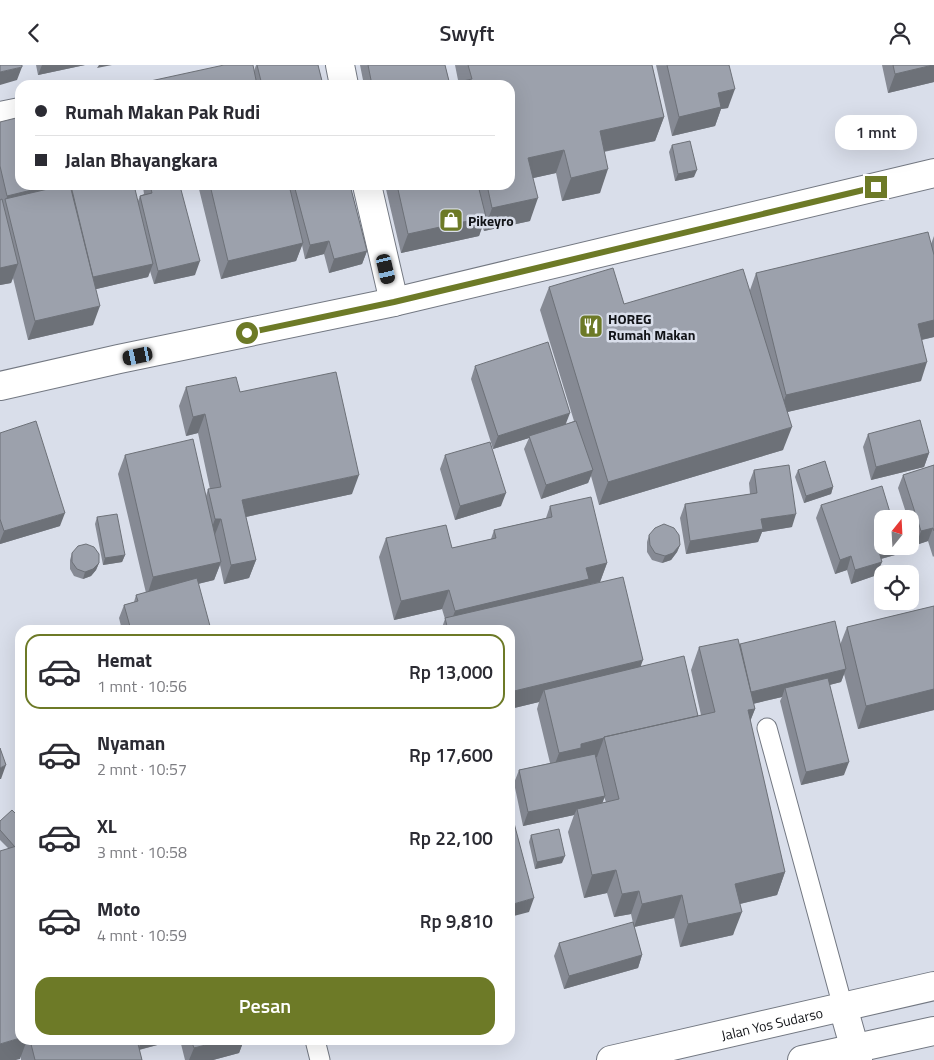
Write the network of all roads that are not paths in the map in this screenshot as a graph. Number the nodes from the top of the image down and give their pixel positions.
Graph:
1 (340, 65) edge
2 (343, 80) edge
3 (15, 112) edge
4 (0, 116) edge
5 (934, 173) edge
6 (368, 190) edge
7 (394, 302) junction
8 (0, 386) edge
9 (767, 727) dead end
10 (934, 986) edge
11 (843, 1007) junction
12 (934, 1031) edge
13 (316, 1045) edge
14 (856, 1054) edge
15 (320, 1060) edge
16 (611, 1060) edge
17 (802, 1060) edge

1 - 2 main road
3 - 4 main road
5 - 7 main road
6 - 7 main road
7 - 8 main road
9 - 11 lane
10 - 11 main road, Jalan Yos Sudarso
11 - 14 main road
11 - 16 main road, Jalan Yos Sudarso
12 - 14 main road
13 - 15 lane
14 - 17 main road

